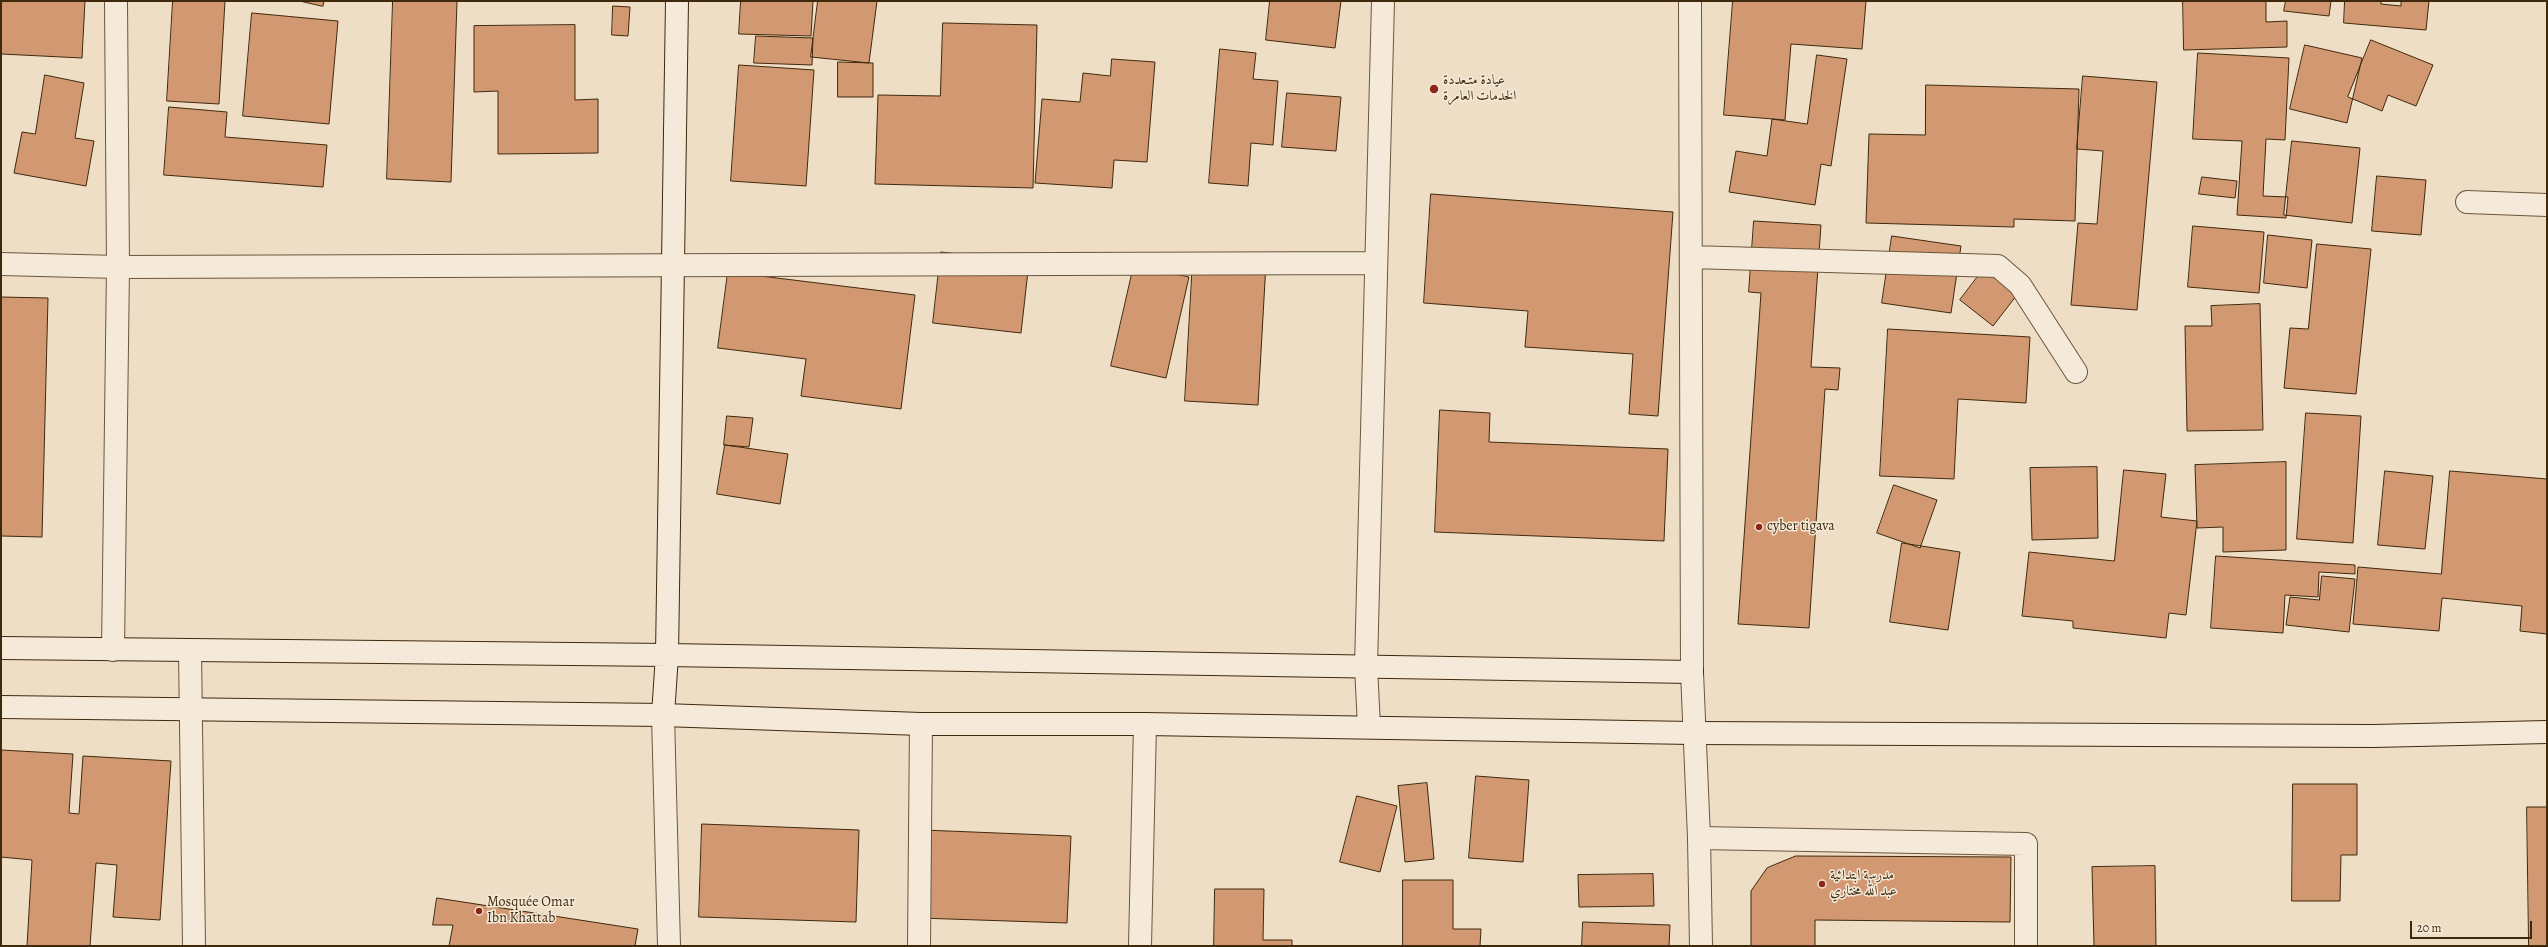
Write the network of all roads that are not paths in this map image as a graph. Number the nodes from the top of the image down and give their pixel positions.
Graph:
1 (116, 1) edge
2 (676, 1) edge
3 (1383, 1) edge
4 (1690, 1) edge
5 (2467, 202) dead end
6 (2547, 205) edge
7 (1690, 257) junction
8 (1375, 263) junction
9 (1, 264) edge
10 (673, 265) junction
11 (118, 267) junction
12 (2076, 372) dead end
13 (1, 648) edge
14 (113, 650) junction
15 (190, 651) junction
16 (667, 655) junction
17 (1366, 666) junction
18 (1692, 672) junction
19 (1, 707) edge
20 (190, 709) junction
21 (663, 715) junction
22 (921, 724) junction
23 (1145, 724) junction
24 (1369, 727) junction
25 (2547, 732) edge
26 (1694, 733) junction
27 (1699, 838) junction
28 (194, 946) edge
29 (669, 946) edge
30 (919, 946) edge
31 (1140, 946) edge
32 (1701, 946) edge
33 (2026, 946) edge

1 - 11 street
2 - 10 street
3 - 8 street
4 - 7 street
5 - 6 street
7 - 12 street
7 - 18 street
8 - 10 street
8 - 17 street
9 - 11 street
10 - 11 street
10 - 16 street
11 - 14 street
13 - 14 street
14 - 15 street
15 - 16 street
15 - 20 street
16 - 17 street
16 - 21 street
17 - 18 street
17 - 24 street
18 - 26 street
19 - 20 street
20 - 21 street
20 - 28 street
21 - 22 street
21 - 29 street
22 - 23 street
22 - 30 street
23 - 24 street
23 - 31 street
24 - 26 street
25 - 26 street
26 - 27 street
27 - 32 street
27 - 33 street

